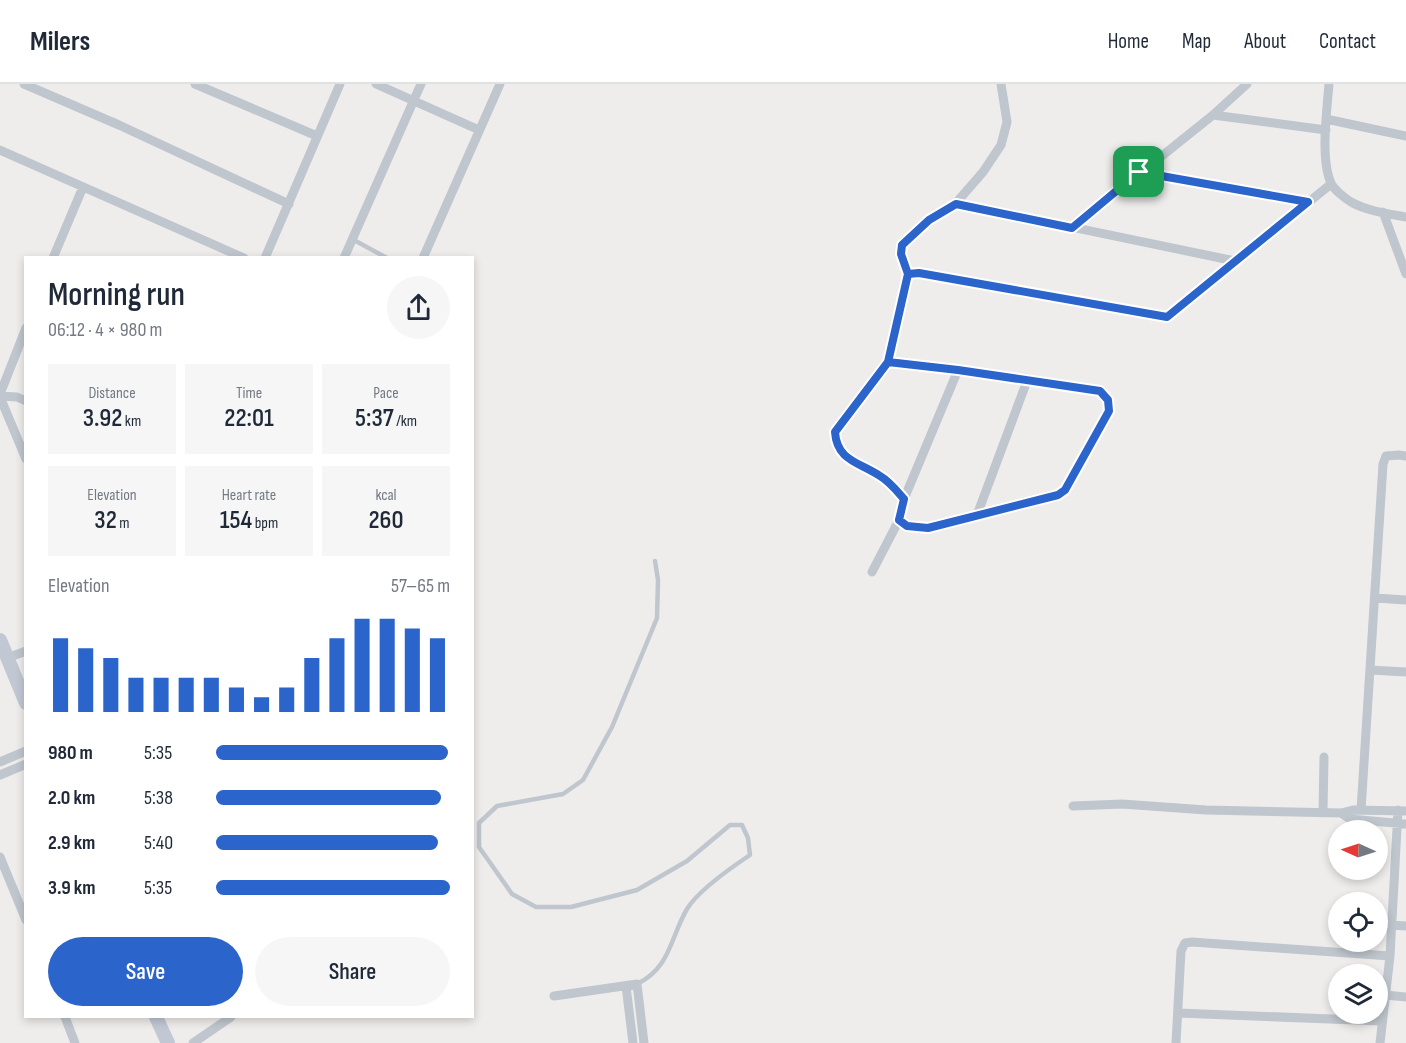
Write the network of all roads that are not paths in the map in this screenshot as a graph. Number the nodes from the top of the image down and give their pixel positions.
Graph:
1 (24, 84) edge
2 (195, 84) edge
3 (340, 84) edge
4 (376, 84) edge
5 (421, 84) edge
6 (500, 84) edge
7 (1001, 84) edge
8 (1247, 84) edge
9 (1329, 84) edge
10 (414, 101) junction
11 (1213, 115) junction
12 (1326, 119) junction
13 (479, 130) junction
14 (1326, 130) junction
15 (317, 136) junction
16 (1406, 136) edge
17 (0, 150) edge
18 (1139, 172) junction
19 (1331, 184) junction
20 (83, 187) junction
21 (1308, 202) junction
22 (289, 204) junction
23 (956, 204) junction
24 (1383, 213) junction
25 (1406, 217) edge
26 (1072, 228) junction
27 (352, 239) junction
28 (53, 256) edge
29 (239, 256) edge
30 (266, 256) edge
31 (345, 256) edge
32 (383, 256) edge
33 (424, 256) edge
34 (1235, 261) junction
35 (908, 274) junction
36 (1406, 274) edge
37 (24, 333) edge
38 (888, 362) junction
39 (958, 370) junction
40 (1027, 381) junction
41 (0, 396) edge
42 (24, 400) edge
43 (24, 454) edge
44 (1406, 456) edge
45 (904, 499) junction
46 (977, 515) junction
47 (899, 520) junction
48 (655, 561) dead end
49 (872, 572) dead end
50 (1375, 598) junction
51 (1406, 600) edge
52 (0, 640) edge
53 (24, 652) edge
54 (7, 658) junction
55 (1370, 670) junction
56 (1406, 672) edge
57 (24, 698) edge
58 (24, 752) edge
59 (1324, 757) dead end
60 (0, 762) edge
61 (24, 765) edge
62 (0, 775) edge
63 (1073, 806) dead end
64 (1361, 810) junction
65 (1402, 811) edge
66 (1323, 813) junction
67 (1341, 813) junction
68 (1401, 823) edge
69 (0, 857) edge
70 (24, 915) edge
71 (1391, 925) junction
72 (1406, 926) edge
73 (1390, 956) junction
74 (1388, 972) edge
75 (637, 984) junction
76 (626, 986) junction
77 (1388, 995) edge
78 (554, 996) dead end
79 (1406, 997) edge
80 (1178, 1013) junction
81 (65, 1018) edge
82 (156, 1018) edge
83 (230, 1018) edge
84 (1328, 1019) edge
85 (1381, 1024) edge
86 (75, 1043) edge
87 (168, 1043) edge
88 (192, 1043) edge
89 (633, 1043) edge
90 (644, 1043) edge
91 (1176, 1043) edge
92 (1380, 1043) edge

1 - 22 street
2 - 15 street
3 - 15 street
4 - 10 street
5 - 10 street
6 - 13 street
7 - 23 street
8 - 11 street
9 - 12 street
10 - 13 street
10 - 27 street
11 - 14 street
11 - 18 street
12 - 14 street
12 - 16 street
13 - 33 street
14 - 19 street
15 - 22 street
17 - 20 street
18 - 21 street
18 - 26 street
19 - 21 street
19 - 24 street
20 - 28 street
20 - 29 street
21 - 34 street
22 - 30 street
23 - 26 street
23 - 35 street
24 - 25 street
24 - 36 street
26 - 34 street
27 - 31 street
27 - 32 lane
34 - 35 street
35 - 38 street
37 - 41 street
38 - 39 street
38 - 45 street
39 - 40 street
39 - 45 street
40 - 46 street
40 - 46 street
41 - 42 street
41 - 43 street
44 - 50 street
45 - 47 street
46 - 47 street
47 - 49 street
48 - 75 lane
50 - 51 street
50 - 55 street
52 - 54 main road
53 - 54 street
54 - 57 main road
55 - 56 street
55 - 64 street
58 - 60 street
59 - 66 street
61 - 62 street
63 - 66 street
64 - 65 street
64 - 67 street
65 - 68 street
66 - 67 street
67 - 68 street
68 - 71 street
69 - 70 street
71 - 72 street
71 - 73 street
73 - 74 street
73 - 80 street
75 - 76 street
75 - 90 street
76 - 78 street
76 - 89 street
77 - 79 street
80 - 84 street
80 - 91 street
81 - 86 street
82 - 87 main road
83 - 88 street
85 - 92 street

